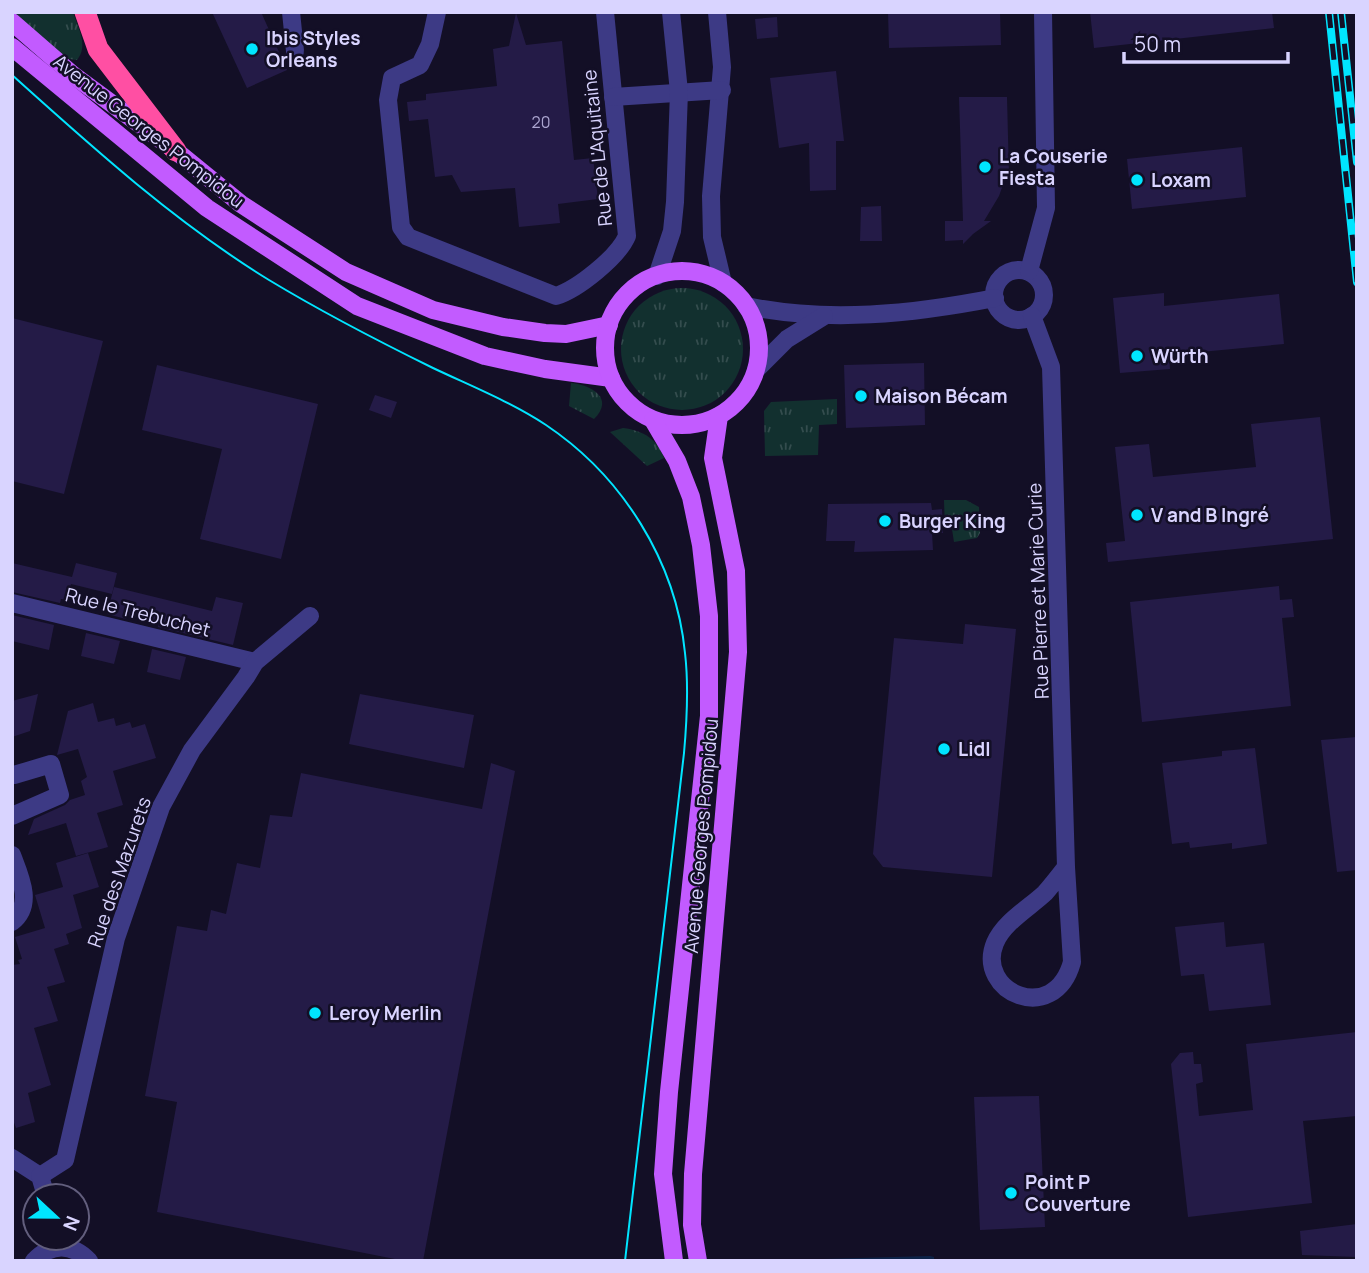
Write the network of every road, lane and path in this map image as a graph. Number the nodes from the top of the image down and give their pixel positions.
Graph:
1 (85, 12) edge
2 (291, 12) edge
3 (437, 12) edge
4 (605, 12) edge
5 (671, 12) edge
6 (717, 12) edge
7 (1043, 12) edge
8 (12, 22) edge
9 (12, 47) edge
10 (295, 51) dead end
11 (722, 90) junction
12 (679, 92) junction
13 (613, 97) junction
14 (176, 151) junction
15 (1029, 271) junction
16 (657, 276) junction
17 (723, 283) junction
18 (995, 298) junction
19 (746, 306) junction
20 (824, 316) junction
21 (1032, 316) junction
22 (609, 325) junction
23 (756, 370) junction
24 (611, 378) junction
25 (719, 416) junction
26 (653, 420) junction
27 (12, 603) edge
28 (310, 616) dead end
29 (255, 662) junction
30 (14, 775) dead end
31 (12, 816) edge
32 (12, 855) edge
33 (1066, 867) junction
34 (12, 922) edge
35 (12, 1158) edge
36 (40, 1176) junction
37 (42, 1182) edge
38 (674, 1261) edge
39 (698, 1261) edge

1 - 14 highway
2 - 10 street
3 - 13 street, Rue de L'Aquitaine
4 - 13 street, Rue de L'Aquitaine
5 - 12 street
6 - 11 street
7 - 15 street
8 - 14 main road, Avenue Georges Pompidou
9 - 24 main road, Avenue Georges Pompidou
11 - 12 street
11 - 17 street
12 - 13 street
12 - 16 street
14 - 22 main road, Avenue Georges Pompidou
15 - 18 street
15 - 21 street
16 - 17 main road
16 - 22 main road
17 - 19 main road
18 - 20 street
18 - 21 street
19 - 20 street
19 - 23 main road
20 - 23 street
21 - 33 street, Rue Pierre et Marie Curie
22 - 24 main road
23 - 25 main road
24 - 26 main road
25 - 26 main road
25 - 39 main road, Avenue Georges Pompidou
26 - 38 main road, Avenue Georges Pompidou
27 - 29 street, Rue le Trebuchet
28 - 29 street, Rue des Mazurets
29 - 36 street, Rue des Mazurets
30 - 31 street
32 - 34 street
33 - 33 street, Rue Pierre et Marie Curie
35 - 36 street
36 - 37 street

